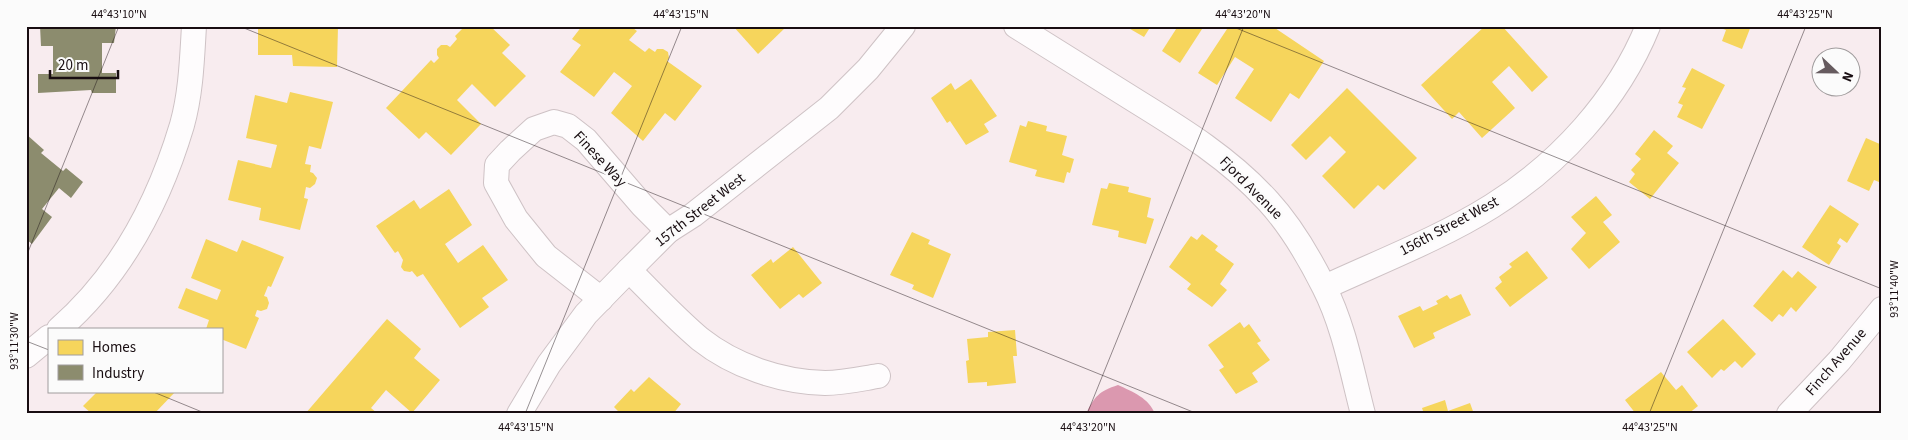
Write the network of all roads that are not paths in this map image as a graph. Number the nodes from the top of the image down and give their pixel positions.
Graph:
1 (194, 26) edge
2 (903, 26) edge
3 (1016, 26) edge
4 (1648, 26) edge
5 (668, 231) junction
6 (629, 270) junction
7 (1325, 288) junction
8 (601, 299) junction
9 (1882, 309) edge
10 (60, 328) edge
11 (48, 338) edge
12 (26, 356) edge
13 (878, 376) dead end
14 (519, 414) edge
15 (1363, 414) edge
16 (1789, 414) edge

1 - 10 street
2 - 5 street, 157th Street West
3 - 7 street, Fjord Avenue
4 - 7 street, 156th Street West
5 - 6 street, 157th Street West
5 - 8 street, Finese Way
6 - 8 street, 157th Street West
6 - 13 street
7 - 15 street, Fjord Avenue
8 - 14 street, 157th Street West
9 - 16 street, Finch Avenue
11 - 12 street

